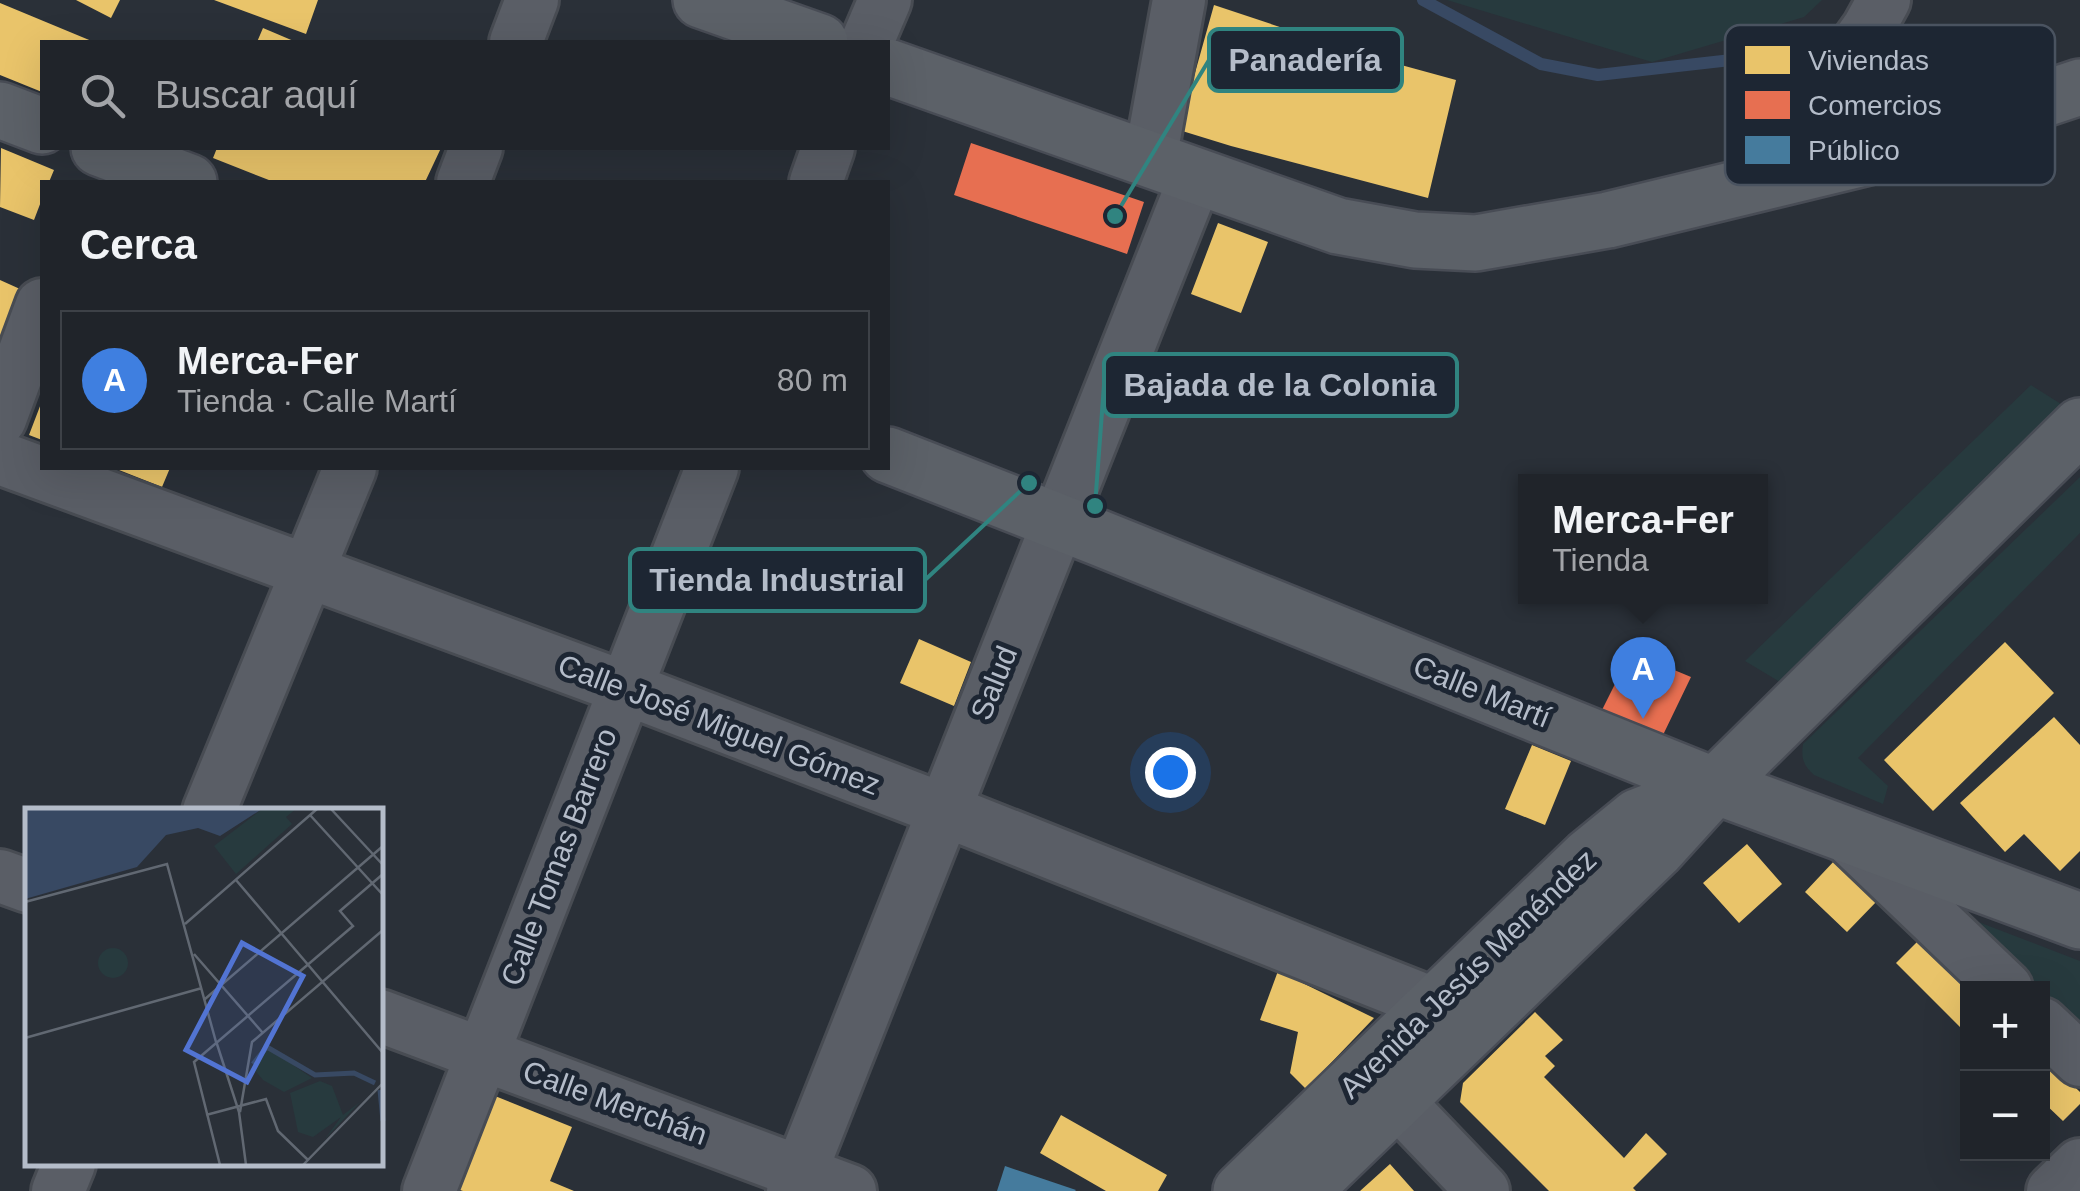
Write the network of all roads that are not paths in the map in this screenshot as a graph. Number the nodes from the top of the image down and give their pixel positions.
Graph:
1 (532, 0) edge
2 (701, 0) edge
3 (884, 0) edge
4 (1179, 0) edge
5 (1884, 0) edge
6 (1870, 25) edge
7 (517, 40) edge
8 (814, 40) edge
9 (868, 40) edge
10 (890, 67) edge
11 (2080, 87) edge
12 (2055, 95) edge
13 (0, 110) edge
14 (40, 125) edge
15 (99, 150) edge
16 (105, 150) edge
17 (475, 150) edge
18 (827, 150) edge
19 (1173, 168) junction
20 (89, 180) edge
21 (184, 180) edge
22 (464, 180) edge
23 (817, 180) edge
24 (1752, 185) edge
25 (40, 310) edge
26 (0, 419) edge
27 (2080, 426) edge
28 (890, 456) edge
29 (0, 458) edge
30 (349, 470) edge
31 (711, 470) edge
32 (1058, 522) junction
33 (307, 572) junction
34 (625, 688) junction
35 (1716, 786) junction
36 (210, 808) edge
37 (944, 810) junction
38 (1845, 834) junction
39 (0, 876) edge
40 (25, 885) edge
41 (2080, 922) edge
42 (1999, 981) edge
43 (1433, 1004) junction
44 (382, 1017) edge
45 (2050, 1032) edge
46 (482, 1054) junction
47 (2080, 1060) edge
48 (1397, 1101) junction
49 (67, 1166) edge
50 (2080, 1166) edge
51 (797, 1181) edge
52 (58, 1191) edge
53 (430, 1191) edge
54 (850, 1191) edge
55 (1241, 1191) edge
56 (1304, 1191) edge
57 (1483, 1191) edge
58 (2053, 1191) edge

1 - 7 street
2 - 8 main road
3 - 9 street
4 - 19 street, Salud
5 - 6 street
10 - 19 main road
11 - 12 main road
13 - 14 main road
15 - 20 street
16 - 21 main road
17 - 22 street
18 - 23 street
19 - 24 main road
19 - 32 street, Salud
25 - 26 street
27 - 35 main road, Avenida Jesús Menéndez
28 - 32 main road, Calle Martí
29 - 33 street, Calle José Miguel Gómez
30 - 33 street
31 - 34 street, Calle Tomas Barrero
32 - 35 main road, Calle Martí
32 - 37 street, Salud
33 - 34 street, Calle José Miguel Gómez
33 - 36 street
34 - 37 street, Calle José Miguel Gómez
34 - 46 street, Calle Tomas Barrero
35 - 38 main road, Calle Martí
35 - 43 main road, Avenida Jesús Menéndez
35 - 48 main road, Avenida Jesús Menéndez
37 - 43 street, Calle José Miguel Gómez
37 - 51 street, Salud
38 - 41 main road, Calle Martí
38 - 42 street
39 - 40 street
43 - 55 main road, Avenida Jesús Menéndez
44 - 46 street, Calle Merchán
45 - 47 street
46 - 51 street, Calle Merchán
46 - 53 street, Calle Tomas Barrero
48 - 56 main road, Avenida Jesús Menéndez
48 - 57 street
49 - 52 street
50 - 58 street
51 - 54 street, Calle Merchán

